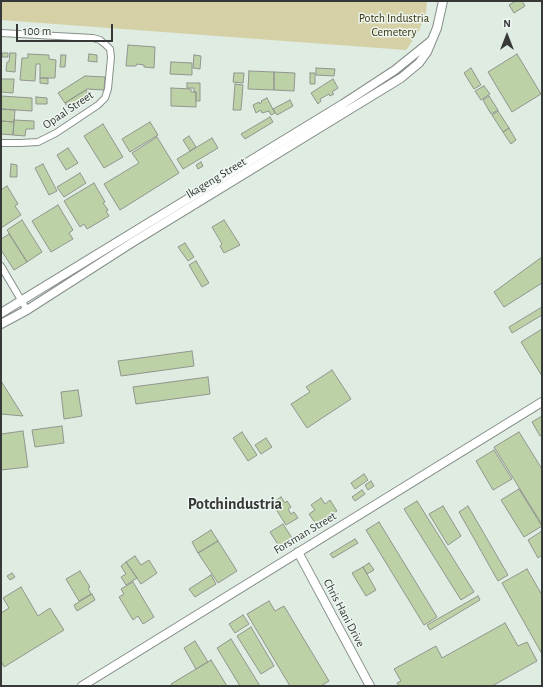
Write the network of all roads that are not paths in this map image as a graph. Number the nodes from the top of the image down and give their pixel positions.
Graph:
1 (443, 1) edge
2 (1, 33) edge
3 (432, 41) junction
4 (1, 142) edge
5 (98, 254) junction
6 (103, 262) junction
7 (1, 266) edge
8 (21, 300) junction
9 (27, 310) junction
10 (1, 313) edge
11 (1, 324) edge
12 (542, 402) edge
13 (298, 552) junction
14 (82, 686) edge
15 (370, 686) edge

1 - 3 street, Ikageng Street
2 - 4 street, Opaal Street
3 - 5 street, Ikageng Street
3 - 6 street, Ikageng Street
5 - 6 street
5 - 8 street, Ikageng Street
6 - 9 street, Ikageng Street
7 - 8 street
8 - 9 street
8 - 10 street, Ikageng Street
9 - 11 street, Ikageng Street
12 - 13 street, Forsman Street
13 - 14 street, Forsman Street
13 - 15 street, Chris Hani Drive

